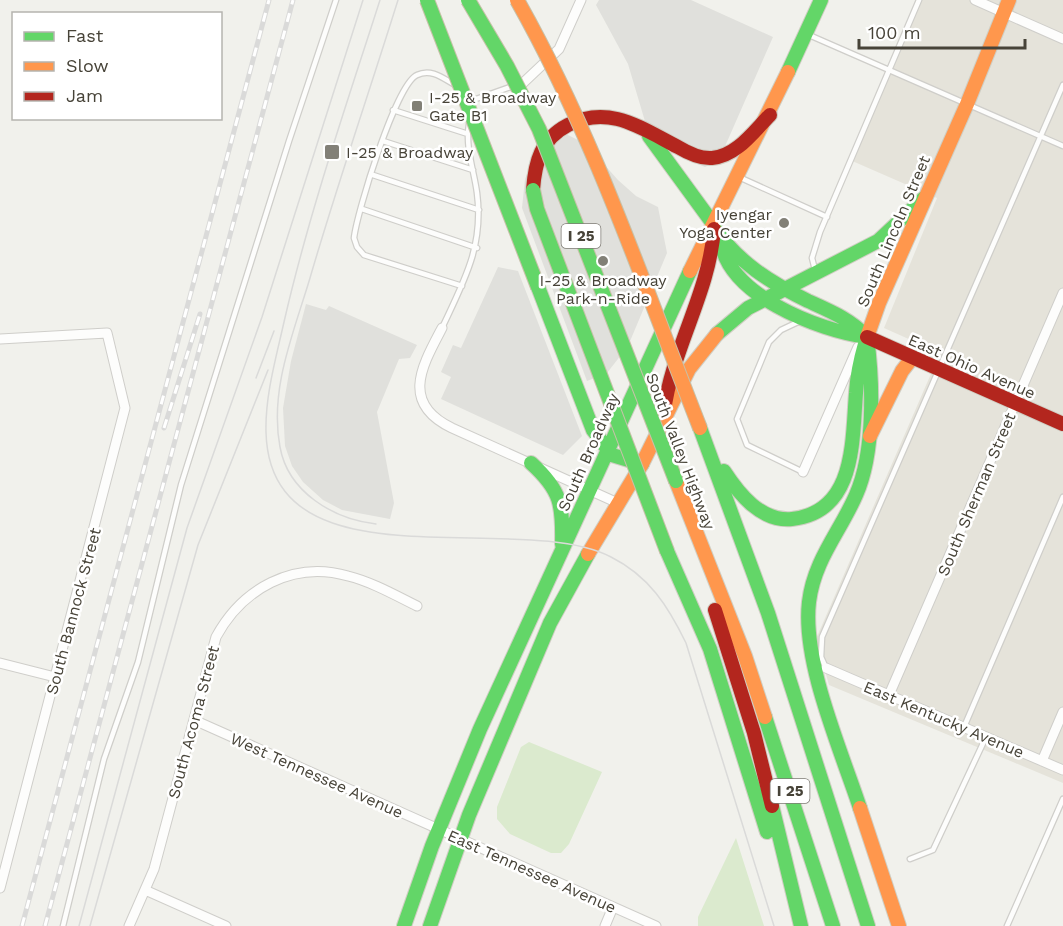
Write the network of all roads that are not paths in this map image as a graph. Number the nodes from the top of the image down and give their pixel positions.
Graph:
1 (336, 0) edge
2 (427, 0) edge
3 (468, 0) edge
4 (517, 0) edge
5 (581, 0) edge
6 (821, 0) edge
7 (919, 0) edge
8 (975, 0) edge
9 (1006, 6) edge
10 (807, 34) junction
11 (1063, 39) edge
12 (889, 70) junction
13 (523, 83) joint
14 (1063, 85) edge
15 (476, 99) junction
16 (967, 104) junction
17 (393, 110) junction
18 (770, 115) junction
19 (643, 129) junction
20 (468, 134) junction
21 (1041, 136) junction
22 (383, 141) junction
23 (1063, 146) edge
24 (472, 170) junction
25 (373, 175) junction
26 (739, 177) junction
27 (924, 198) junction
28 (362, 209) junction
29 (478, 210) junction
30 (827, 218) junction
31 (717, 232) junction
32 (477, 248) junction
33 (816, 273) junction
34 (462, 286) junction
35 (784, 288) junction
36 (1063, 293) edge
37 (766, 298) junction
38 (806, 318) junction
39 (442, 328) joint
40 (867, 337) junction
41 (0, 339) edge
42 (912, 358) junction
43 (939, 370) junction
44 (1015, 403) junction
45 (663, 421) junction
46 (1063, 424) edge
47 (700, 428) junction
48 (866, 445) junction
49 (605, 450) junction
50 (531, 463) junction
51 (642, 464) junction
52 (803, 472) joint
53 (590, 490) junction
54 (1063, 497) edge
55 (620, 504) junction
56 (688, 514) junction
57 (562, 550) junction
58 (417, 606) dead end
59 (0, 663) edge
60 (826, 668) joint
61 (55, 677) junction
62 (889, 695) junction
63 (1063, 712) edge
64 (194, 720) junction
65 (964, 727) junction
66 (986, 736) junction
67 (1042, 761) junction
68 (1063, 770) edge
69 (1063, 799) edge
70 (440, 830) junction
71 (461, 839) junction
72 (910, 858) dead end
73 (0, 888) edge
74 (146, 890) junction
75 (613, 907) junction
76 (63, 926) edge
77 (129, 926) edge
78 (226, 926) edge
79 (405, 926) edge
80 (430, 926) edge
81 (605, 926) edge
82 (656, 926) edge
83 (799, 926) edge
84 (833, 926) edge
85 (868, 926) edge
86 (899, 926) edge
87 (1007, 926) edge

1 - 76 lane
2 - 49 main road, bridge
3 - 56 main road, South Valley Highway / I 25, bridge
4 - 47 main road, South Valley Highway / I 25, bridge
5 - 13 street
6 - 10 main road, South Broadway
7 - 12 lane
8 - 9 street
9 - 11 street
9 - 16 main road, South Lincoln Street
10 - 12 lane
10 - 18 main road, South Broadway
12 - 16 lane
12 - 30 lane
13 - 15 lane
14 - 21 lane
15 - 17 lane
15 - 20 lane
16 - 21 lane
16 - 27 main road, South Lincoln Street
17 - 20 lane
17 - 22 lane
18 - 19 main road
18 - 26 main road, South Broadway
19 - 31 main road
19 - 83 main road, bridge
20 - 24 lane
21 - 23 lane
21 - 43 lane
22 - 24 lane
22 - 25 lane
24 - 29 lane
25 - 28 lane
25 - 29 lane
26 - 30 lane
26 - 31 main road, South Broadway
27 - 33 main road
27 - 40 main road, South Lincoln Street
28 - 32 lane
28 - 34 lane
29 - 32 lane
30 - 33 lane
31 - 35 main road, East Ohio Avenue
31 - 37 main road, East Ohio Avenue
31 - 45 main road
31 - 49 main road, South Broadway
32 - 34 lane
33 - 35 main road
34 - 39 lane
35 - 37 main road
35 - 40 main road, East Ohio Avenue
36 - 44 street, South Sherman Street
37 - 38 main road, East Ohio Avenue
37 - 45 main road
38 - 40 main road, East Ohio Avenue
38 - 52 lane
39 - 50 street
40 - 42 main road, East Ohio Avenue
40 - 47 main road
40 - 48 main road
40 - 52 street, South Lincoln Street
41 - 61 street, South Bannock Street
42 - 43 main road, East Ohio Avenue
42 - 48 main road
43 - 44 main road, East Ohio Avenue
43 - 60 lane
44 - 46 main road, East Ohio Avenue
44 - 62 street, South Sherman Street
45 - 51 main road
47 - 85 main road, South Valley Highway / I 25
48 - 86 main road
49 - 51 main road
49 - 53 main road, South Broadway
50 - 53 street
50 - 57 main road
51 - 55 main road
53 - 55 street
53 - 57 main road, South Broadway
54 - 65 lane
55 - 71 main road
56 - 83 main road
56 - 84 main road, South Valley Highway / I 25
57 - 70 main road, South Broadway
58 - 64 street, South Acoma Street
59 - 61 street
60 - 62 street, East Kentucky Avenue
61 - 73 street, South Bannock Street
62 - 65 street, East Kentucky Avenue
63 - 67 street
64 - 70 street, West Tennessee Avenue
64 - 74 street, South Acoma Street
65 - 66 street, East Kentucky Avenue
66 - 67 street, East Kentucky Avenue
66 - 72 lane
67 - 68 street, East Kentucky Avenue
69 - 87 lane
70 - 71 street, East Tennessee Avenue
70 - 79 main road, South Broadway
71 - 75 street, East Tennessee Avenue
71 - 80 main road
74 - 77 street, South Acoma Street
74 - 78 street
75 - 81 street
75 - 82 street, East Tennessee Avenue

